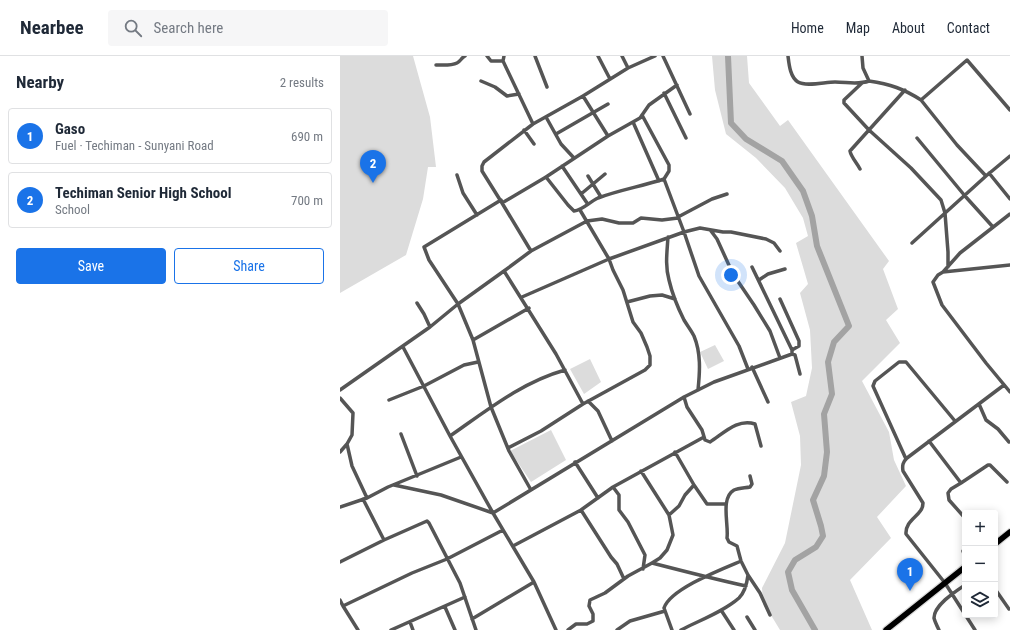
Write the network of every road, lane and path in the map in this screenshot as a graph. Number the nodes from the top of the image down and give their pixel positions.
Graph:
1 (465, 56) edge
2 (487, 56) edge
3 (504, 56) edge
4 (535, 56) edge
5 (598, 56) edge
6 (622, 56) edge
7 (655, 56) edge
8 (663, 56) edge
9 (788, 56) edge
10 (862, 56) edge
11 (503, 61) junction
12 (436, 66) dead end
13 (628, 68) junction
14 (610, 79) junction
15 (481, 81) dead end
16 (869, 81) junction
17 (862, 83) junction
18 (677, 85) junction
19 (547, 87) dead end
20 (906, 90) junction
21 (664, 93) junction
22 (519, 94) junction
23 (583, 96) junction
24 (921, 100) junction
25 (608, 104) dead end
26 (1010, 110) edge
27 (594, 113) junction
28 (690, 114) dead end
29 (642, 115) junction
30 (546, 117) junction
31 (633, 122) junction
32 (533, 124) junction
33 (524, 130) junction
34 (869, 130) junction
35 (556, 134) junction
36 (608, 136) junction
37 (686, 138) dead end
38 (917, 138) dead end
39 (534, 144) dead end
40 (1010, 156) edge
41 (574, 158) junction
42 (562, 166) junction
43 (860, 169) dead end
44 (605, 174) dead end
45 (457, 175) dead end
46 (988, 175) junction
47 (588, 176) dead end
48 (546, 177) junction
49 (664, 179) junction
50 (658, 181) junction
51 (593, 184) junction
52 (581, 194) junction
53 (728, 194) dead end
54 (965, 196) junction
55 (601, 197) junction
56 (1010, 199) edge
57 (502, 202) junction
58 (587, 203) junction
59 (580, 210) junction
60 (945, 213) junction
61 (1010, 214) edge
62 (477, 215) junction
63 (678, 218) junction
64 (587, 221) junction
65 (993, 227) junction
66 (711, 230) junction
67 (684, 232) junction
68 (668, 237) junction
69 (912, 243) dead end
70 (531, 250) junction
71 (780, 251) dead end
72 (610, 259) junction
73 (1010, 265) edge
74 (752, 267) dead end
75 (948, 267) junction
76 (785, 269) dead end
77 (504, 271) junction
78 (943, 272) junction
79 (759, 280) junction
80 (522, 298) junction
81 (675, 299) junction
82 (780, 299) dead end
83 (627, 302) junction
84 (417, 303) dead end
85 (458, 304) junction
86 (528, 308) junction
87 (430, 327) junction
88 (473, 340) junction
89 (403, 347) junction
90 (792, 352) junction
91 (780, 358) junction
92 (478, 362) junction
93 (750, 368) junction
94 (565, 370) junction
95 (800, 374) dead end
96 (1004, 385) junction
97 (424, 386) junction
98 (340, 390) edge
99 (698, 390) junction
100 (1010, 392) edge
101 (684, 397) junction
102 (340, 398) edge
103 (389, 400) dead end
104 (588, 401) junction
105 (768, 402) dead end
106 (583, 404) junction
107 (979, 404) junction
108 (491, 407) junction
109 (956, 421) junction
110 (400, 434) dead end
111 (450, 436) junction
112 (704, 437) junction
113 (612, 441) junction
114 (930, 441) junction
115 (1010, 442) edge
116 (347, 444) junction
117 (761, 446) dead end
118 (508, 448) junction
119 (340, 452) edge
120 (675, 452) junction
121 (461, 457) junction
122 (906, 459) junction
123 (576, 462) junction
124 (641, 471) junction
125 (417, 476) junction
126 (750, 476) dead end
127 (1007, 482) dead end
128 (961, 484) junction
129 (394, 485) junction
130 (694, 485) junction
131 (613, 487) junction
132 (531, 490) junction
133 (598, 498) junction
134 (365, 499) junction
135 (726, 504) junction
136 (340, 507) edge
137 (581, 510) junction
138 (493, 513) junction
139 (962, 515) edge
140 (668, 516) junction
141 (503, 530) junction
142 (1010, 532) edge
143 (384, 540) junction
144 (998, 542) edge
145 (513, 546) junction
146 (660, 558) junction
147 (447, 559) junction
148 (741, 561) junction
149 (340, 562) edge
150 (652, 563) junction
151 (661, 566) junction
152 (642, 569) junction
153 (962, 569) edge
154 (748, 575) junction
155 (704, 577) junction
156 (624, 579) junction
157 (534, 582) junction
158 (945, 583) junction
159 (746, 586) junction
160 (962, 587) edge
161 (998, 593) edge
162 (952, 594) junction
163 (465, 597) junction
164 (340, 600) edge
165 (343, 606) junction
166 (445, 607) junction
167 (1009, 609) edge
168 (721, 610) junction
169 (665, 611) junction
170 (770, 615) dead end
171 (747, 617) dead end
172 (472, 619) junction
173 (410, 622) junction
174 (358, 630) edge
175 (391, 630) edge
176 (413, 630) edge
177 (455, 630) edge
178 (476, 630) edge
179 (556, 630) edge
180 (568, 630) edge
181 (617, 630) edge
182 (672, 630) edge
183 (681, 630) edge
184 (734, 630) edge
185 (755, 630) edge
186 (886, 630) edge
187 (938, 630) edge
188 (975, 630) edge

1 - 12 street
2 - 11 street
3 - 11 street
4 - 19 street
5 - 14 street
6 - 13 street
7 - 13 street
8 - 18 street
9 - 17 street
10 - 16 street
11 - 22 street
13 - 14 street
14 - 23 street
15 - 22 street
16 - 17 street
16 - 20 street
17 - 34 street
18 - 21 street
18 - 28 street
20 - 24 street
20 - 34 street
21 - 29 street
21 - 37 street
22 - 32 street
23 - 27 street
23 - 30 street
24 - 26 street
24 - 46 street
25 - 27 street
27 - 35 street
27 - 36 street
29 - 31 street
29 - 49 street
30 - 32 street
30 - 35 street
31 - 36 street
31 - 50 street
32 - 33 street
33 - 39 street
33 - 57 street
34 - 43 street
34 - 60 street
35 - 41 street
36 - 41 street
38 - 54 street
40 - 46 street
41 - 42 street
42 - 48 street
42 - 52 street
44 - 51 street
45 - 62 street
46 - 54 street
46 - 56 street
47 - 51 street
48 - 57 street
48 - 59 street
49 - 50 street
49 - 63 street
50 - 55 street
51 - 52 street
51 - 55 street
52 - 58 street
53 - 63 street
54 - 60 street
54 - 65 street
55 - 58 street
57 - 62 street
57 - 70 street
58 - 59 street
59 - 64 street
60 - 69 street
60 - 75 street
61 - 65 street
62 - 85 street
63 - 64 street
63 - 67 street
64 - 70 street
64 - 72 street
65 - 75 street
66 - 67 street
66 - 71 street
66 - 91 street
67 - 68 street
67 - 93 street
68 - 72 street
68 - 81 street
70 - 77 street
72 - 80 street
72 - 83 street
73 - 78 street
74 - 79 street
75 - 78 street
76 - 79 street
77 - 80 street
77 - 85 street
78 - 96 street
79 - 90 street
80 - 86 street
81 - 83 street
81 - 99 street
82 - 90 street
83 - 104 street
84 - 87 street
85 - 87 street
85 - 88 street
86 - 88 street
86 - 94 street
87 - 89 street
88 - 92 street
89 - 97 street
89 - 98 street
90 - 91 street
90 - 95 street
91 - 93 street
92 - 97 street
92 - 108 street
93 - 99 street
93 - 105 street
94 - 106 street
94 - 108 street
96 - 100 street
96 - 107 street
97 - 103 street
97 - 111 street
99 - 101 street
101 - 112 street
101 - 113 street
102 - 116 street
104 - 106 street
104 - 113 street
106 - 118 street
107 - 109 street
107 - 115 street
108 - 111 street
108 - 118 street
109 - 114 street
109 - 122 street
110 - 125 street
111 - 121 street
112 - 117 street
112 - 120 street
113 - 123 street
114 - 122 street
114 - 128 street
116 - 119 street
116 - 134 street
118 - 132 street
120 - 124 street
120 - 130 street
121 - 125 street
121 - 138 street
122 - 158 street
123 - 132 street
123 - 133 street
124 - 131 street
124 - 140 street
125 - 129 street
126 - 135 street
127 - 128 street
128 - 139 street
129 - 134 street
129 - 138 street
130 - 135 street
130 - 140 street
131 - 133 street
131 - 152 street
132 - 138 street
133 - 137 street
134 - 136 street
134 - 143 street
135 - 148 street
137 - 145 street
137 - 156 street
138 - 141 street
140 - 146 street
141 - 145 street
141 - 147 street
142 - 144 main road
143 - 147 street
143 - 149 street
145 - 157 street
146 - 150 street
146 - 151 street
147 - 163 street
147 - 165 street
148 - 154 street
148 - 155 street
150 - 151 street
150 - 152 street
151 - 155 street
152 - 156 street
153 - 158 main road
154 - 159 street
154 - 170 street
155 - 159 street
155 - 169 street
156 - 180 street
157 - 172 street
157 - 179 street
158 - 162 street
158 - 186 main road
159 - 168 street
160 - 162 street
161 - 167 street
162 - 187 street
162 - 188 street
163 - 166 street
163 - 172 street
164 - 165 street
165 - 174 street
166 - 173 street
166 - 177 street
168 - 183 street
168 - 184 street
169 - 181 street
169 - 182 street
171 - 185 street
172 - 178 street
173 - 175 street
173 - 176 street

